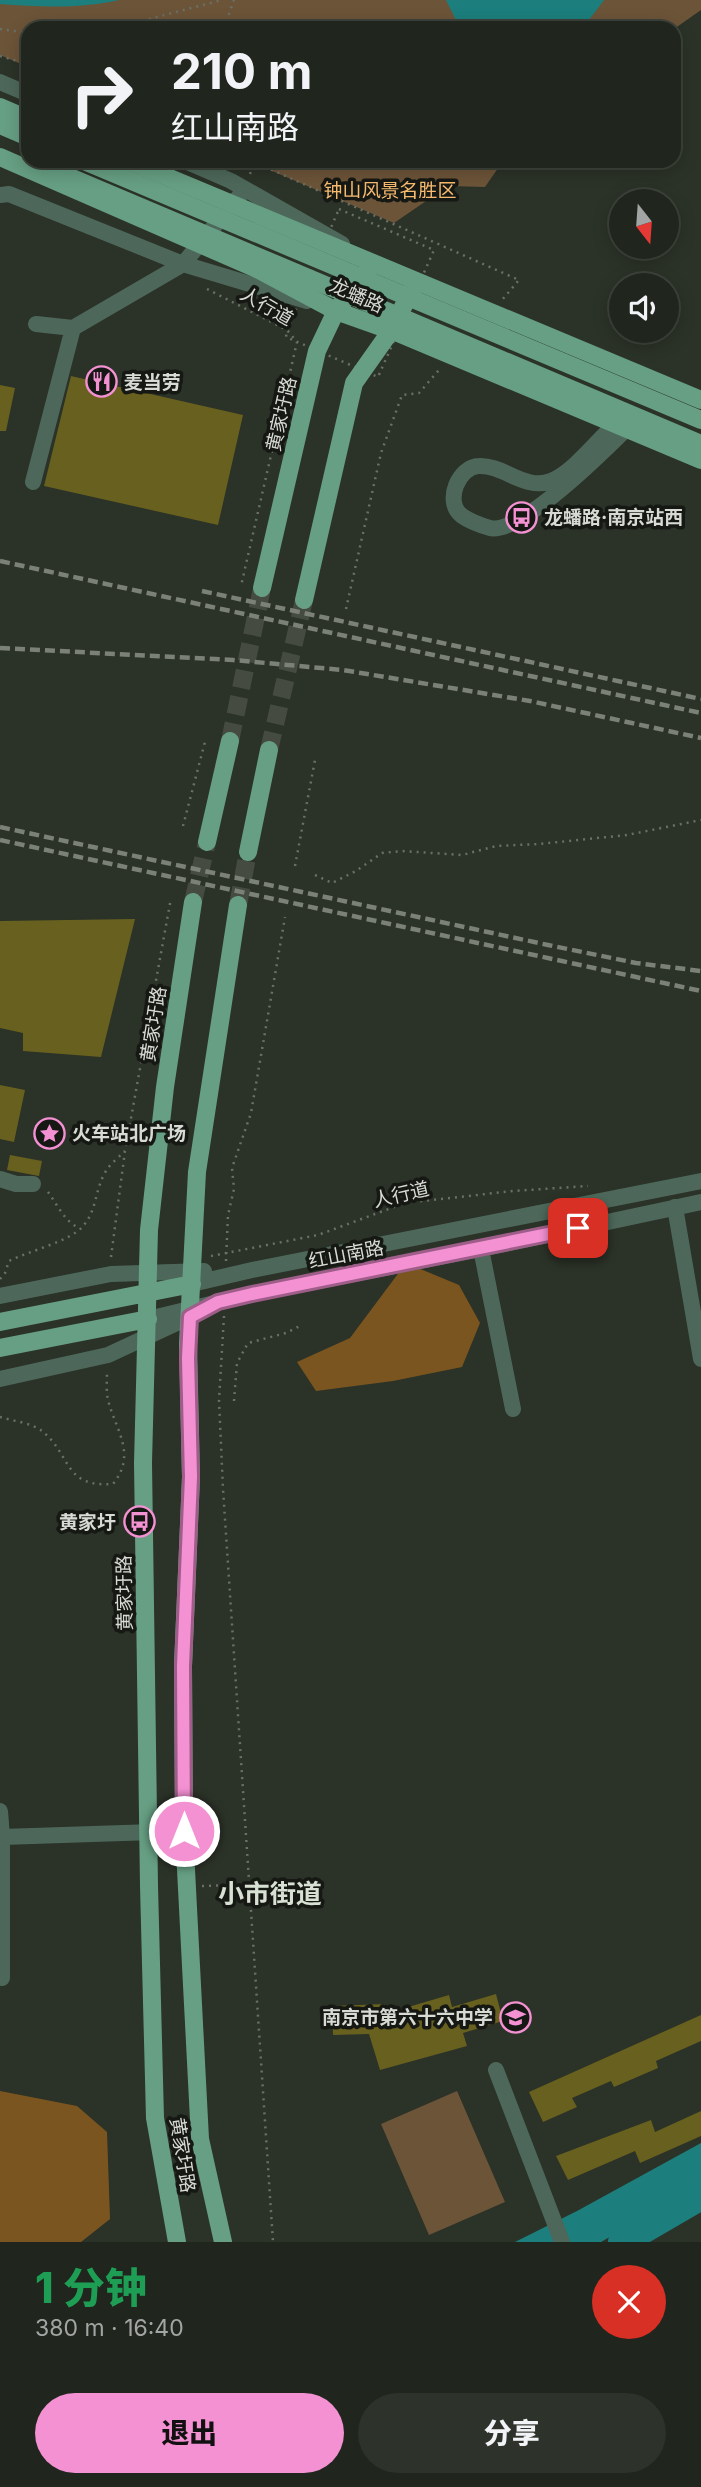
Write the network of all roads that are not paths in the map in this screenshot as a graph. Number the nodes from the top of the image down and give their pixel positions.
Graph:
1 (0, 82) edge
2 (21, 91) edge
3 (0, 107) edge
4 (21, 116) edge
5 (0, 125) edge
6 (21, 134) edge
7 (0, 148) edge
8 (21, 156) edge
9 (0, 157) edge
10 (21, 166) edge
11 (25, 168) edge
12 (49, 168) edge
13 (101, 168) edge
14 (146, 168) edge
15 (200, 168) edge
16 (245, 189) junction
17 (0, 195) edge
18 (232, 204) junction
19 (200, 244) junction
20 (373, 263) junction
21 (183, 264) junction
22 (416, 281) junction
23 (336, 311) junction
24 (36, 324) dead end
25 (73, 328) junction
26 (390, 332) junction
27 (701, 400) edge
28 (701, 420) edge
29 (620, 426) junction
30 (701, 444) edge
31 (701, 460) edge
32 (33, 482) dead end
33 (262, 588) tunnel mouth
34 (304, 600) tunnel mouth
35 (230, 741) tunnel mouth
36 (269, 750) tunnel mouth
37 (207, 842) tunnel mouth
38 (248, 852) tunnel mouth
39 (193, 902) tunnel mouth
40 (238, 905) tunnel mouth
41 (0, 1179) edge
42 (701, 1181) edge
43 (33, 1184) road end
44 (701, 1202) edge
45 (675, 1207) junction
46 (481, 1249) junction
47 (252, 1270) junction
48 (192, 1271) junction
49 (149, 1273) junction
50 (149, 1294) junction
51 (0, 1296) edge
52 (190, 1313) junction
53 (148, 1319) junction
54 (0, 1322) edge
55 (147, 1337) junction
56 (0, 1348) edge
57 (701, 1359) edge
58 (0, 1379) edge
59 (513, 1409) dead end
60 (0, 1811) edge
61 (149, 1831) junction
62 (184, 1831) junction
63 (2, 1837) edge
64 (2, 1978) dead end
65 (496, 2070) dead end
66 (177, 2242) edge
67 (223, 2242) edge
68 (562, 2242) edge

1 - 2 street
3 - 4 main road
5 - 6 main road
7 - 8 main road, 龙蟠路
9 - 10 main road, 龙蟠路
11 - 19 main road, 龙蟠路
12 - 30 main road, 龙蟠路, bridge
13 - 28 main road, 龙蟠路, bridge
14 - 18 main road, 龙蟠路
15 - 16 street
16 - 18 street
16 - 20 street
17 - 21 street
18 - 19 street
18 - 20 main road, 龙蟠路
19 - 21 street
19 - 23 main road, 龙蟠路
20 - 22 main road, 龙蟠路
20 - 23 main road, 黄家圩路
21 - 23 street
21 - 25 street
22 - 26 main road
22 - 27 main road, 龙蟠路
23 - 26 main road, 龙蟠路
23 - 33 main road, 黄家圩路
24 - 25 street
25 - 32 street
26 - 29 main road, 龙蟠路
26 - 34 main road
29 - 29 street
29 - 31 main road, 龙蟠路
35 - 37 main road
36 - 38 main road
39 - 49 main road, 黄家圩路
40 - 48 main road, 黄家圩路
41 - 43 street
42 - 47 street, 红山南路
44 - 45 street, 红山南路
45 - 46 street, 红山南路
45 - 57 street
46 - 52 street, 红山南路
46 - 59 street
47 - 48 street, 红山南路
47 - 48 street
48 - 49 street
48 - 50 main road, 红山南路
48 - 52 main road, 黄家圩路
49 - 50 main road, 黄家圩路
49 - 51 street
50 - 53 main road, 黄家圩路
50 - 54 main road, 红山南路
52 - 53 street
52 - 55 street
52 - 62 main road, 黄家圩路
53 - 55 main road, 黄家圩路
53 - 56 main road
55 - 58 street
55 - 61 main road, 黄家圩路
60 - 63 street
61 - 62 street
61 - 63 street
61 - 66 main road, 黄家圩路
62 - 67 main road, 黄家圩路
63 - 64 street
65 - 68 street

